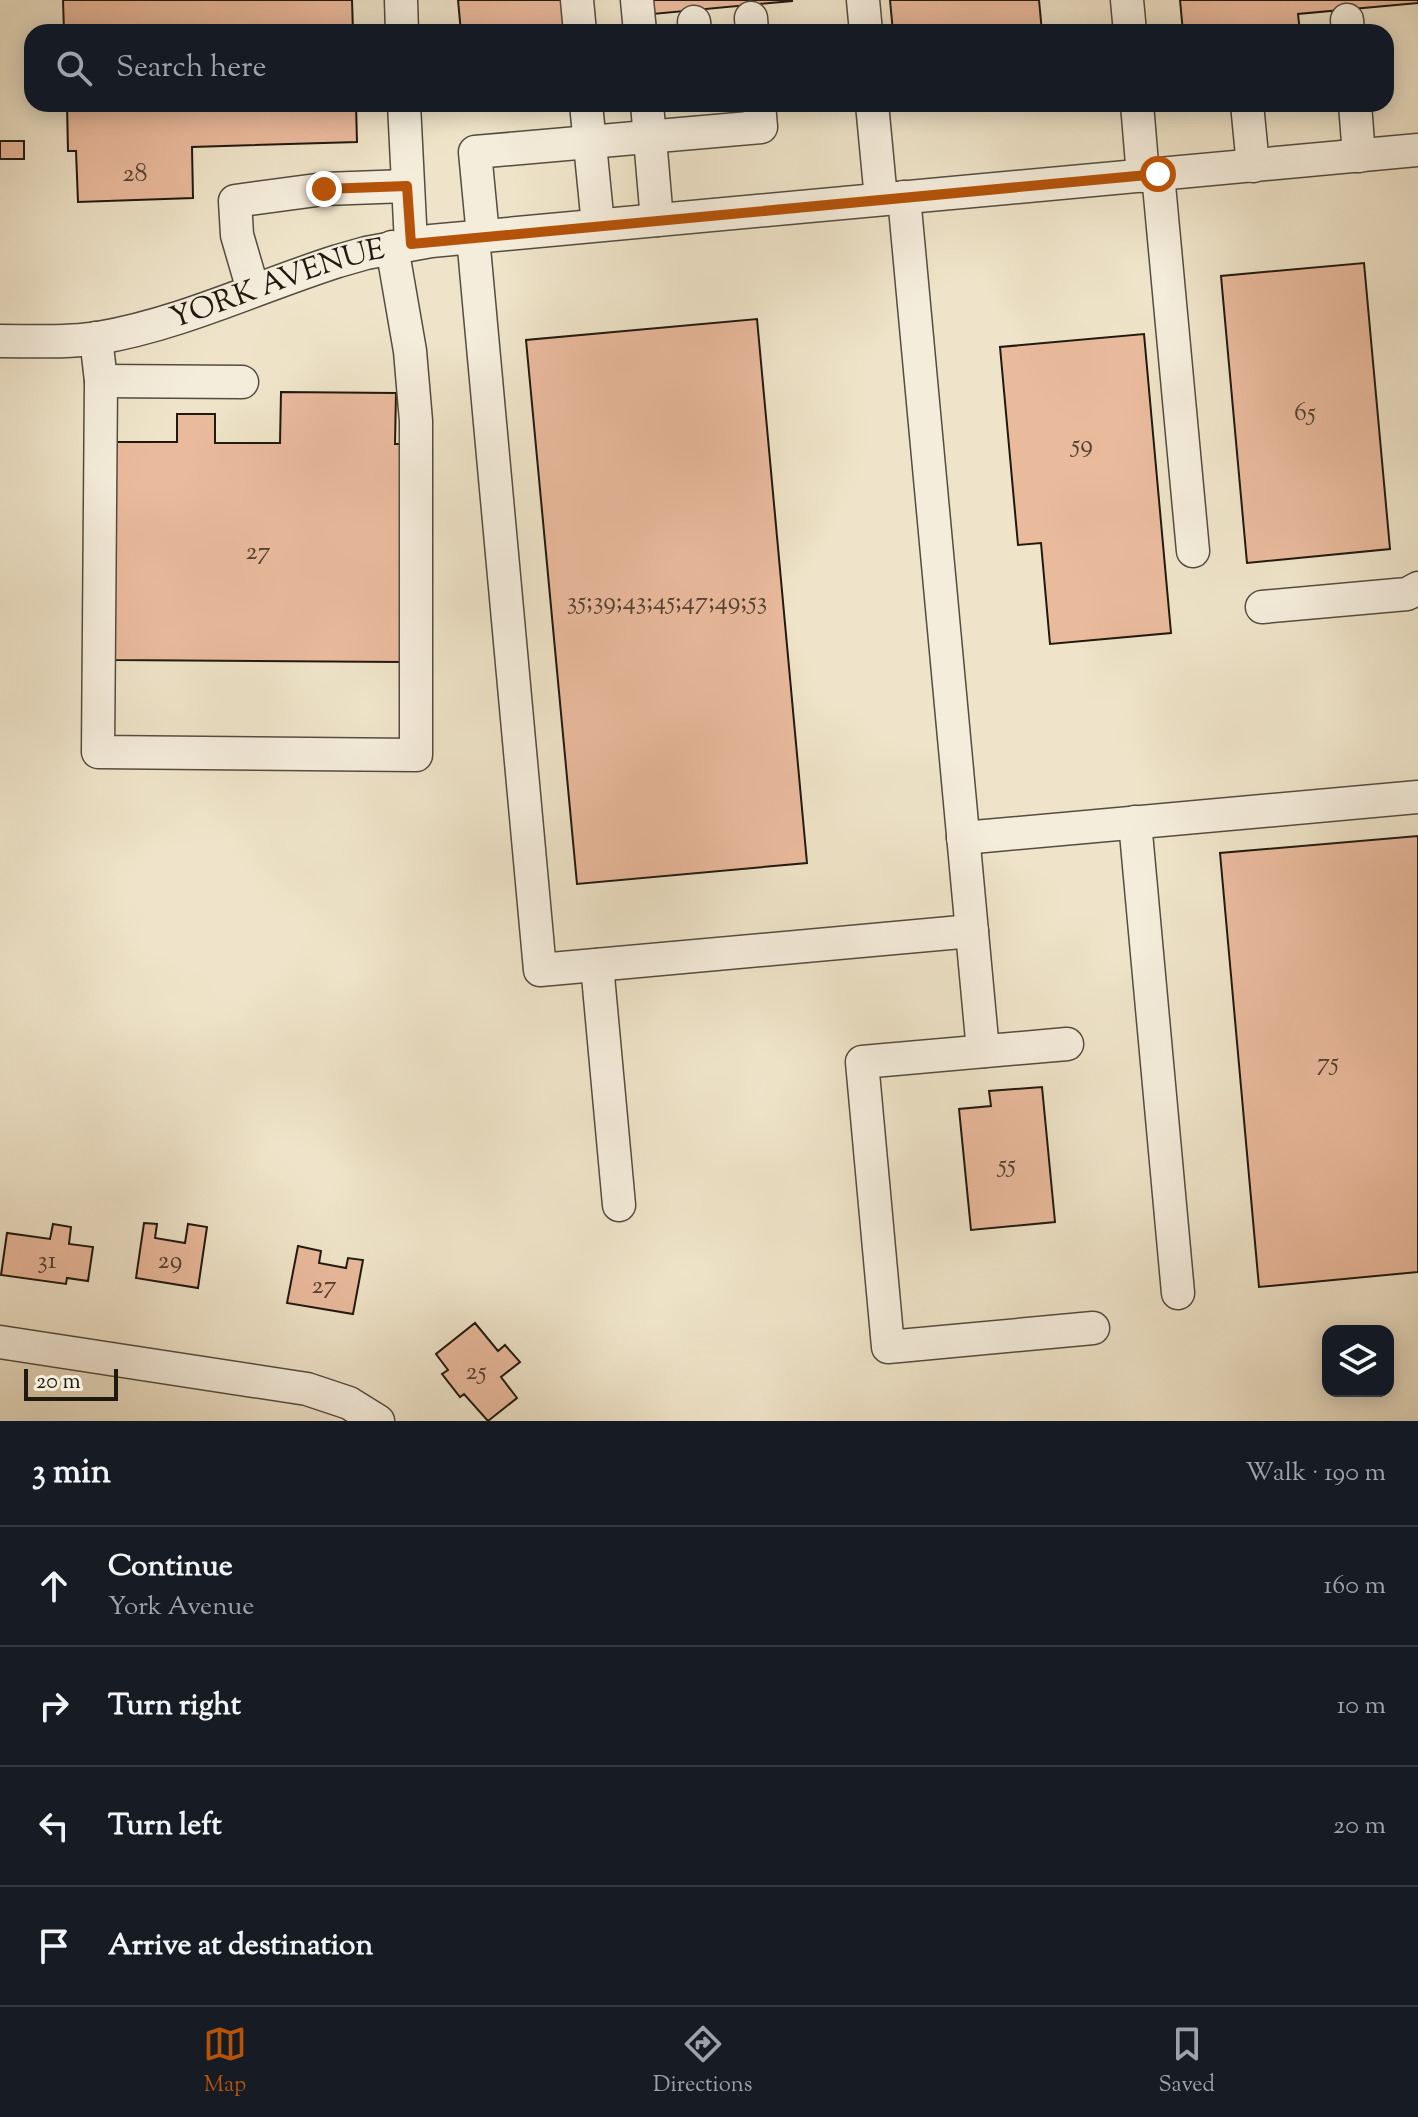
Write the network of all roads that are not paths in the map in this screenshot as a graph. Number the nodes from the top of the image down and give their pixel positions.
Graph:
1 (401, 0) edge
2 (577, 0) edge
3 (637, 0) edge
4 (863, 0) edge
5 (1127, 0) edge
6 (402, 24) edge
7 (579, 24) edge
8 (639, 24) edge
9 (865, 24) edge
10 (1129, 24) edge
11 (404, 112) edge
12 (587, 112) edge
13 (648, 112) edge
14 (760, 112) edge
15 (874, 112) edge
16 (1139, 112) edge
17 (1248, 112) edge
18 (1356, 112) edge
19 (703, 118) edge
20 (650, 137) junction
21 (590, 142) junction
22 (1418, 150) edge
23 (1359, 156) junction
24 (1253, 166) junction
25 (1151, 175) junction
26 (407, 186) junction
27 (893, 198) junction
28 (657, 220) junction
29 (598, 225) junction
30 (478, 236) junction
31 (401, 246) junction
32 (253, 290) junction
33 (96, 338) junction
34 (0, 341) edge
35 (101, 381) junction
36 (242, 382) dead end
37 (1193, 551) dead end
38 (1418, 588) edge
39 (1262, 607) dead end
40 (1418, 797) edge
41 (1135, 822) junction
42 (963, 838) junction
43 (972, 931) junction
44 (597, 965) junction
45 (1067, 1044) dead end
46 (983, 1051) junction
47 (619, 1205) dead end
48 (1178, 1293) dead end
49 (1093, 1328) dead end
50 (0, 1342) edge
51 (378, 1421) edge

1 - 6 street
2 - 7 street
3 - 8 street
4 - 9 street
5 - 10 street
11 - 26 street
12 - 21 street
13 - 20 street
14 - 19 street
15 - 27 street
16 - 25 street
17 - 24 street
18 - 23 street
19 - 20 street
20 - 21 street
20 - 28 street
21 - 29 street
21 - 30 street
22 - 23 street, YORK AVENUE
23 - 24 street, YORK AVENUE
24 - 25 street, YORK AVENUE
25 - 27 street, YORK AVENUE
25 - 37 street
26 - 31 street
26 - 32 street
27 - 28 street, YORK AVENUE
27 - 42 street
28 - 29 street, YORK AVENUE
29 - 30 street, YORK AVENUE
30 - 31 street, YORK AVENUE
30 - 44 street
31 - 32 street, YORK AVENUE
31 - 35 street
32 - 33 street, YORK AVENUE
33 - 34 street, YORK AVENUE
33 - 35 street
35 - 36 street
38 - 39 street
40 - 41 street
41 - 42 street
41 - 48 street
42 - 43 street
43 - 44 street
43 - 46 street
44 - 47 street
45 - 46 street
46 - 49 street
50 - 51 street

